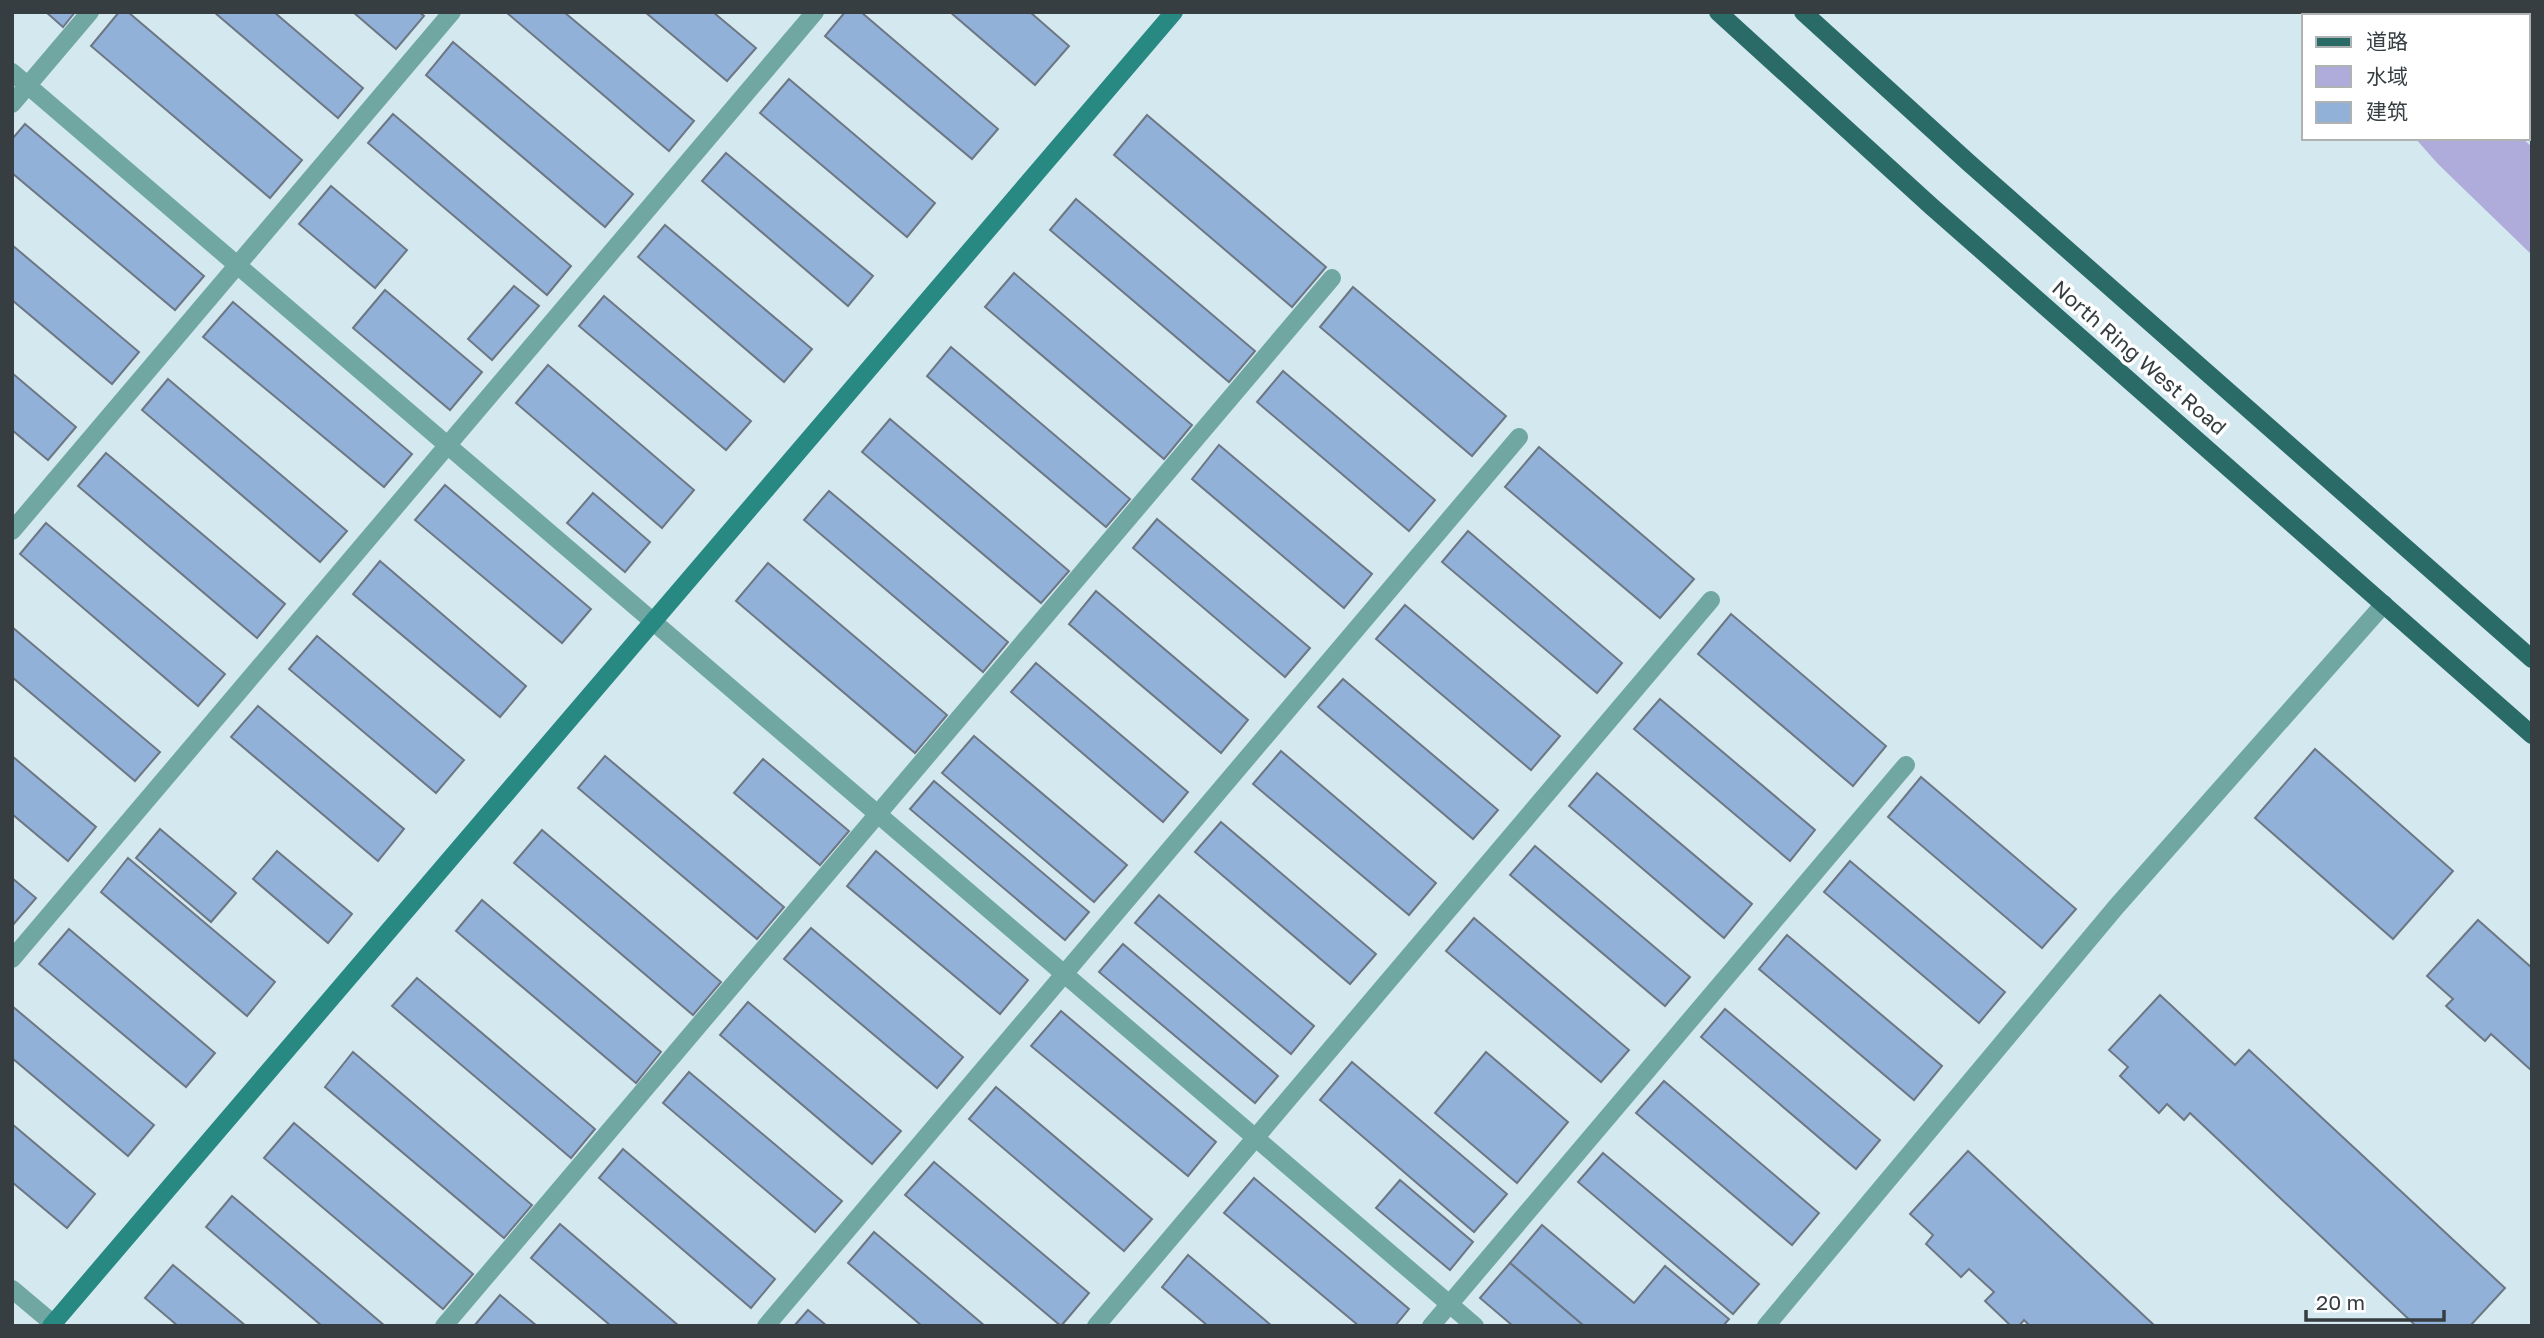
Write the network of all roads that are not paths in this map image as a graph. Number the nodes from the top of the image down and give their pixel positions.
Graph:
1 (90, 12) edge
2 (452, 12) edge
3 (815, 12) edge
4 (1174, 12) edge
5 (1718, 12) edge
6 (1803, 12) edge
7 (12, 72) edge
8 (28, 86) junction
9 (12, 104) edge
10 (238, 265) junction
11 (1332, 278) dead end
12 (1519, 437) dead end
13 (448, 445) junction
14 (12, 531) edge
15 (1712, 600) dead end
16 (2384, 604) junction
17 (654, 621) junction
18 (2532, 659) edge
19 (2532, 735) edge
20 (1906, 765) dead end
21 (878, 814) junction
22 (12, 959) edge
23 (1064, 973) junction
24 (1256, 1137) junction
25 (12, 1289) edge
26 (1450, 1304) junction
27 (54, 1325) edge
28 (444, 1326) edge
29 (766, 1326) edge
30 (1096, 1326) edge
31 (1431, 1326) edge
32 (1475, 1326) edge
33 (1766, 1326) edge

1 - 8 street
2 - 10 street
3 - 13 street
4 - 17 street
5 - 16 main road, North Ring West Road
6 - 18 main road, North Ring West Road
7 - 8 street
8 - 9 street
8 - 10 street
10 - 13 street
10 - 14 street
11 - 21 street
12 - 23 street
13 - 17 street
13 - 22 street
15 - 24 street
16 - 19 main road, North Ring West Road
16 - 33 street
17 - 21 street
17 - 27 street
20 - 26 street
21 - 23 street
21 - 28 street
23 - 24 street
23 - 29 street
24 - 26 street
24 - 30 street
25 - 27 street
26 - 31 street
26 - 32 street

